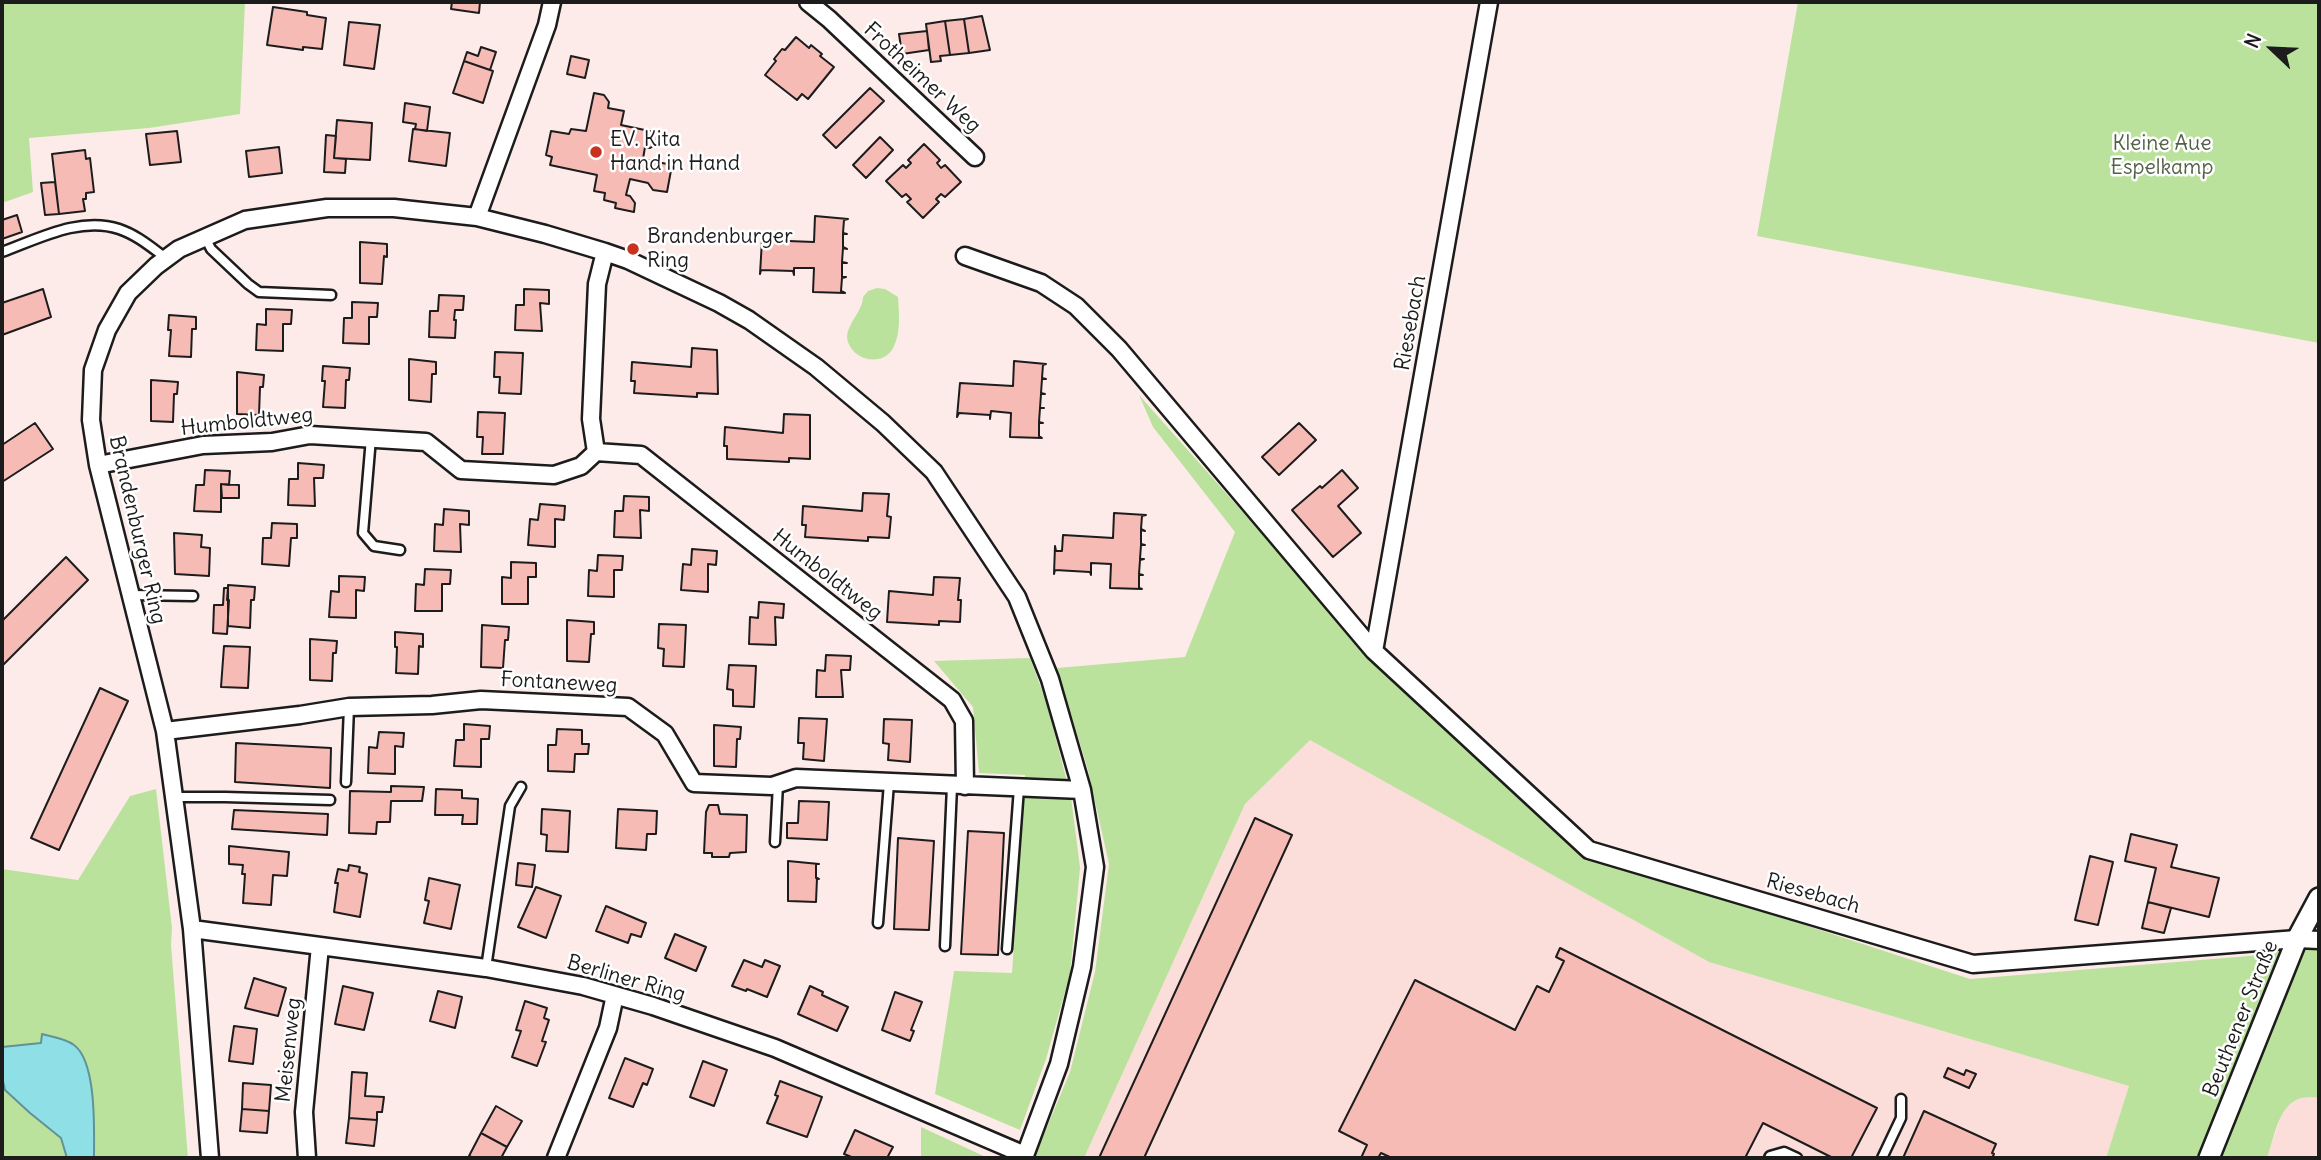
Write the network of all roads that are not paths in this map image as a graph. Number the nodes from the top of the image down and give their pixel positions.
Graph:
1 (552, 2) edge
2 (808, 2) edge
3 (1489, 2) edge
4 (975, 157) dead end
5 (477, 217) junction
6 (205, 237) junction
7 (2, 252) edge
8 (605, 252) junction
9 (965, 256) dead end
10 (166, 258) junction
11 (331, 295) dead end
12 (371, 439) junction
13 (596, 452) junction
14 (98, 465) junction
15 (400, 550) dead end
16 (131, 595) junction
17 (192, 596) dead end
18 (1374, 651) junction
19 (349, 707) junction
20 (164, 731) junction
21 (346, 782) dead end
22 (889, 783) junction
23 (778, 784) junction
24 (958, 786) junction
25 (521, 787) dead end
26 (1019, 788) junction
27 (1082, 790) junction
28 (174, 797) junction
29 (330, 800) dead end
30 (775, 842) dead end
31 (2319, 898) edge
32 (878, 923) dead end
33 (192, 929) junction
34 (2297, 939) junction
35 (2319, 940) edge
36 (320, 946) junction
37 (946, 946) dead end
38 (1007, 949) dead end
39 (486, 968) junction
40 (615, 995) junction
41 (1901, 1099) dead end
42 (1024, 1157) edge
43 (210, 1158) edge
44 (307, 1158) edge
45 (556, 1158) edge
46 (1769, 1158) edge
47 (1797, 1158) edge
48 (1882, 1158) edge
49 (2209, 1158) edge

1 - 5 street
2 - 4 street, Frotheimer Weg
3 - 18 street, Riesebach
5 - 6 street, Brandenburger Ring
5 - 8 street, Brandenburger Ring
6 - 10 street, Brandenburger Ring
6 - 11 lane
7 - 10 lane
8 - 13 street
8 - 27 street, Brandenburger Ring
9 - 18 street, Riesebach
10 - 14 street, Brandenburger Ring
12 - 13 street, Humboldtweg
12 - 14 street, Humboldtweg
12 - 15 lane
13 - 24 street, Humboldtweg
14 - 16 street, Brandenburger Ring
16 - 17 lane
16 - 20 street, Brandenburger Ring
18 - 34 street, Riesebach
19 - 20 street, Fontaneweg
19 - 21 lane
19 - 23 street, Fontaneweg
20 - 28 street, Brandenburger Ring
22 - 23 street, Fontaneweg
22 - 24 street, Fontaneweg
22 - 32 lane
23 - 30 lane
24 - 26 street, Fontaneweg
24 - 37 lane
25 - 39 lane
26 - 27 street, Fontaneweg
26 - 38 lane
27 - 42 street, Brandenburger Ring
28 - 29 lane
28 - 33 street, Brandenburger Ring
31 - 34 street, Beuthener Straße
33 - 36 street, Berliner Ring
33 - 43 street, Brandenburger Ring
34 - 35 street, Riesebach
34 - 49 street, Beuthener Straße
36 - 39 street, Berliner Ring
36 - 44 street, Meisenweg
39 - 40 street, Berliner Ring
40 - 42 street, Berliner Ring
40 - 45 street
41 - 48 lane
46 - 47 lane

